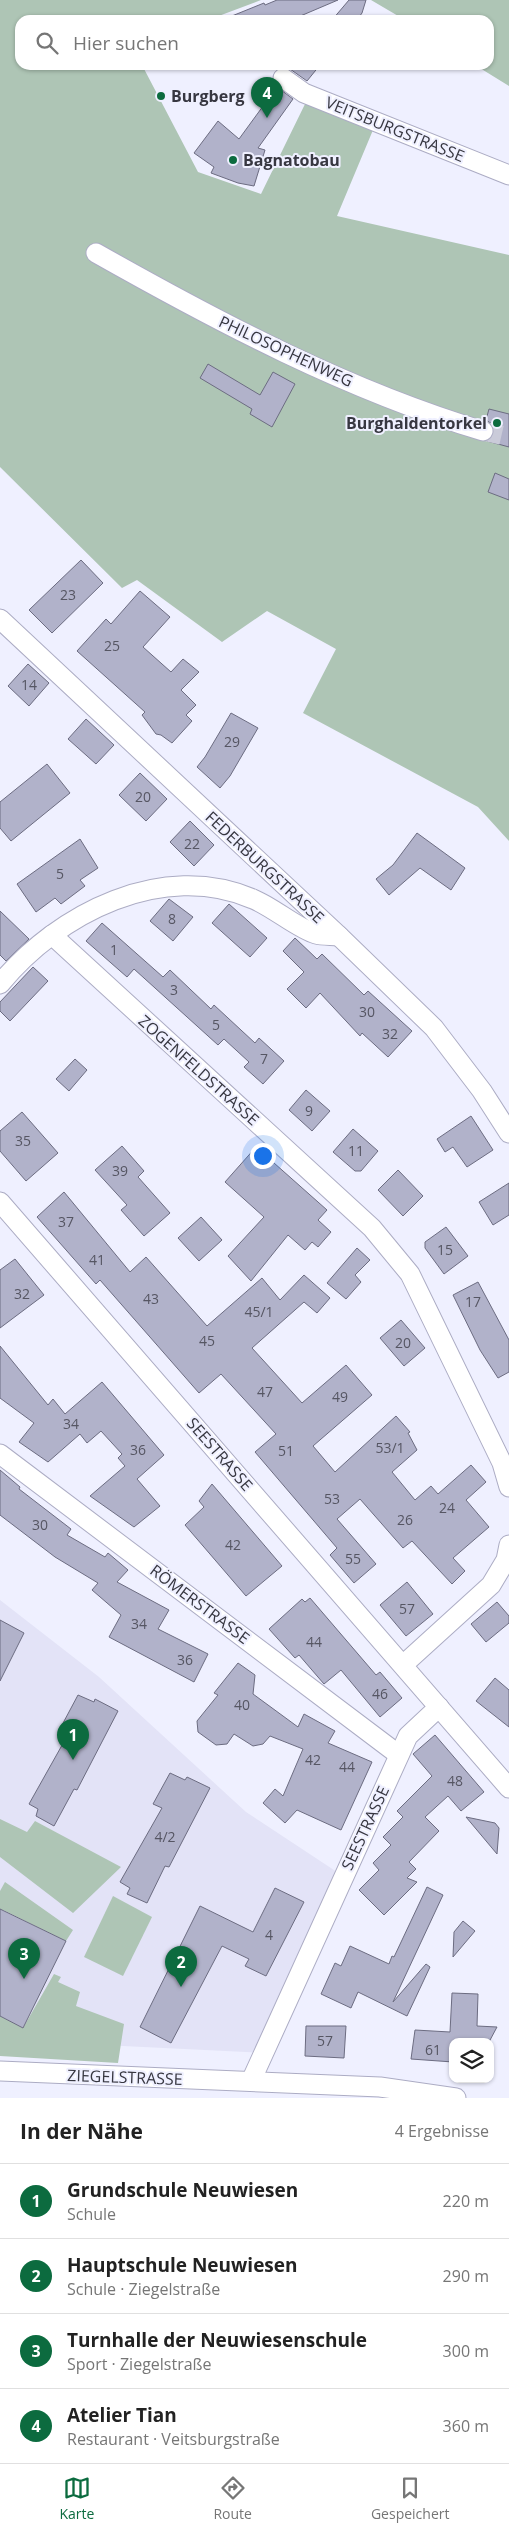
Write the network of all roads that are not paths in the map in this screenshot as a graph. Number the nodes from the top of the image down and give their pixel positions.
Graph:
1 (283, 78) dead end
2 (509, 175) edge
3 (96, 253) dead end
4 (483, 431) tunnel mouth
5 (0, 619) edge
6 (52, 935) junction
7 (339, 936) junction
8 (0, 984) edge
9 (509, 1133) edge
10 (0, 1202) edge
11 (0, 1454) edge
12 (509, 1487) edge
13 (509, 1545) edge
14 (403, 1665) junction
15 (439, 1707) junction
16 (399, 1755) junction
17 (509, 1788) edge
18 (0, 2072) edge
19 (250, 2081) junction
20 (456, 2098) edge

1 - 2 street, VEITSBURGSTRASSE
3 - 4 street, PHILOSOPHENWEG
5 - 7 street, FEDERBURGSTRASSE
6 - 7 street
6 - 8 street
6 - 12 street, ZOGENFELDSTRASSE
7 - 9 street, FEDERBURGSTRASSE
10 - 14 street, SEESTRASSE
11 - 16 street, RÖMERSTRASSE
13 - 14 street
14 - 15 street, SEESTRASSE
15 - 16 street, SEESTRASSE
15 - 17 street, SEESTRASSE
16 - 19 street, SEESTRASSE
18 - 19 street, ZIEGELSTRASSE
19 - 20 street, ZIEGELSTRASSE

